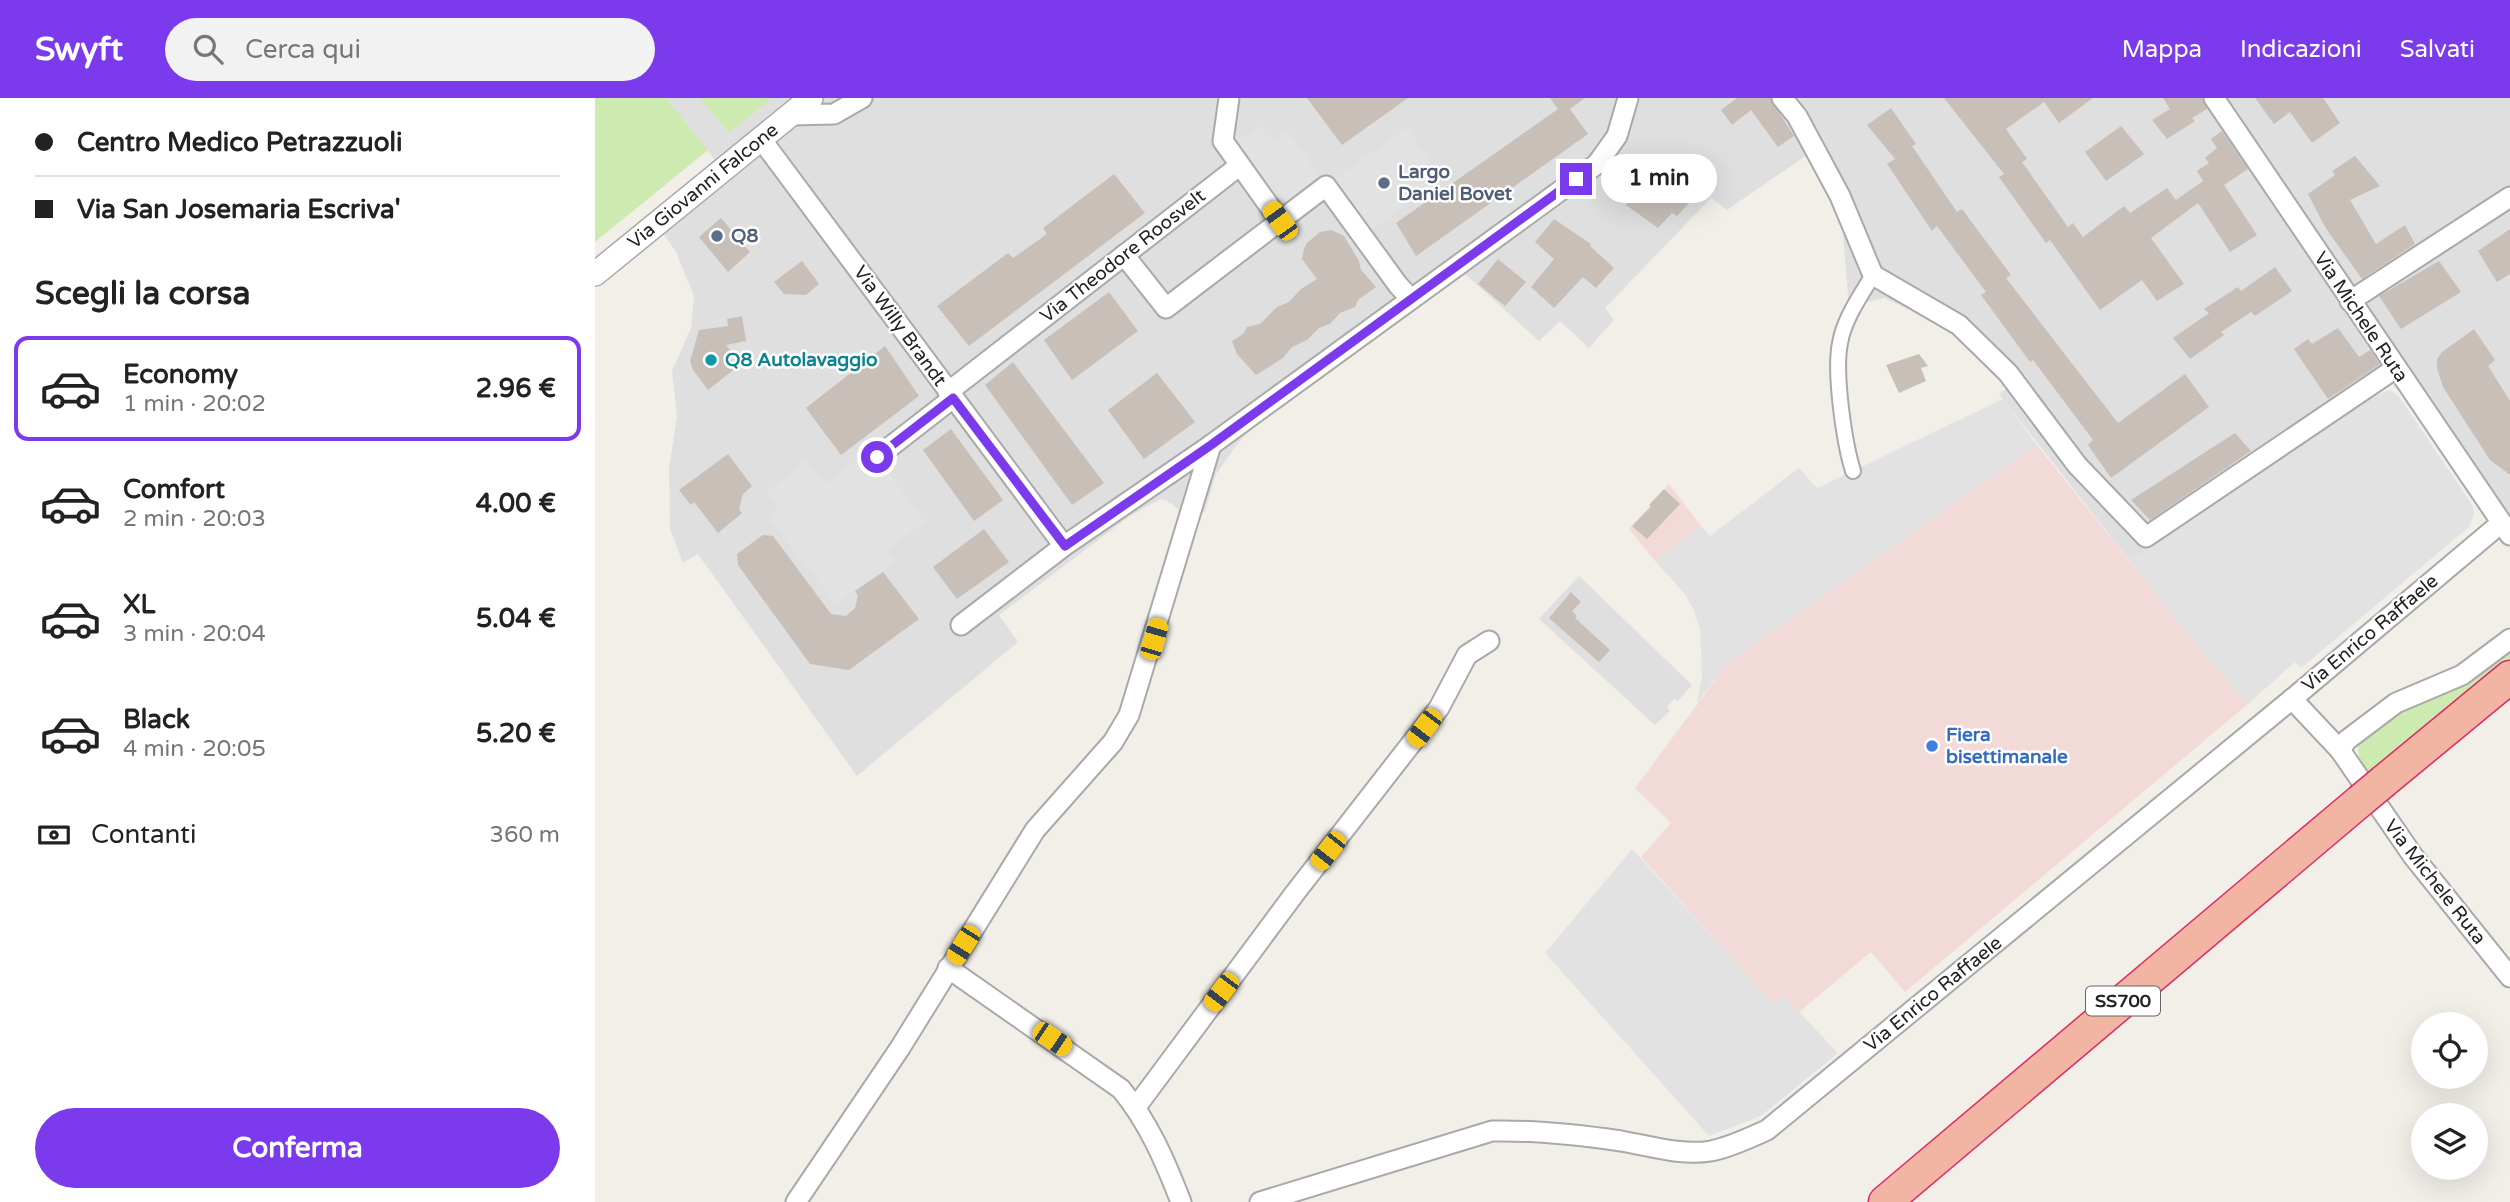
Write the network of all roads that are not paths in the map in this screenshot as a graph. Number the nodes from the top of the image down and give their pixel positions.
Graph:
1 (811, 98) edge
2 (862, 98) edge
3 (1229, 98) edge
4 (1628, 98) edge
5 (1782, 98) edge
6 (2216, 99) edge
7 (791, 115) junction
8 (761, 139) junction
9 (1239, 166) junction
10 (2510, 197) edge
11 (1280, 221) junction
12 (1124, 255) junction
13 (595, 274) edge
14 (1873, 275) junction
15 (1411, 299) junction
16 (2350, 300) junction
17 (2396, 368) junction
18 (951, 395) junction
19 (1211, 445) junction
20 (877, 457) dead end
21 (1853, 471) dead end
22 (2505, 529) edge
23 (1065, 546) junction
24 (961, 625) dead end
25 (2510, 639) edge
26 (1489, 641) dead end
27 (2510, 677) edge
28 (2292, 699) junction
29 (2262, 724) junction
30 (2320, 729) junction
31 (2340, 750) junction
32 (948, 968) junction
33 (2510, 977) edge
34 (1136, 1107) junction
35 (796, 1202) edge
36 (1181, 1202) edge
37 (1260, 1202) edge
38 (1885, 1202) edge

1 - 7 street, Via Giovanni Falcone
2 - 7 street
3 - 9 street
4 - 15 street
5 - 14 street
6 - 16 street, Via Michele Ruta
7 - 8 street, Via Giovanni Falcone
8 - 13 street, Via Giovanni Falcone
8 - 18 street, Via Willy Brandt
9 - 11 street
9 - 12 street, Via Theodore Roosvelt
10 - 16 street
11 - 12 street
11 - 15 street
12 - 18 street, Via Theodore Roosvelt
14 - 17 street
14 - 21 street
15 - 19 street
16 - 17 street, Via Michele Ruta
17 - 22 street, Via Michele Ruta
18 - 20 street, Via Theodore Roosvelt
18 - 23 street, Via Willy Brandt
19 - 23 street
19 - 32 street
22 - 28 street, Via Enrico Raffaele
23 - 24 street
25 - 31 street
26 - 34 street
27 - 38 highway, SS700
28 - 29 street, Via Enrico Raffaele
28 - 30 street, Via Michele Ruta
29 - 30 street
29 - 37 street, Via Enrico Raffaele
30 - 31 street, Via Michele Ruta
31 - 33 street, Via Michele Ruta
32 - 34 street
32 - 35 street
34 - 36 street

